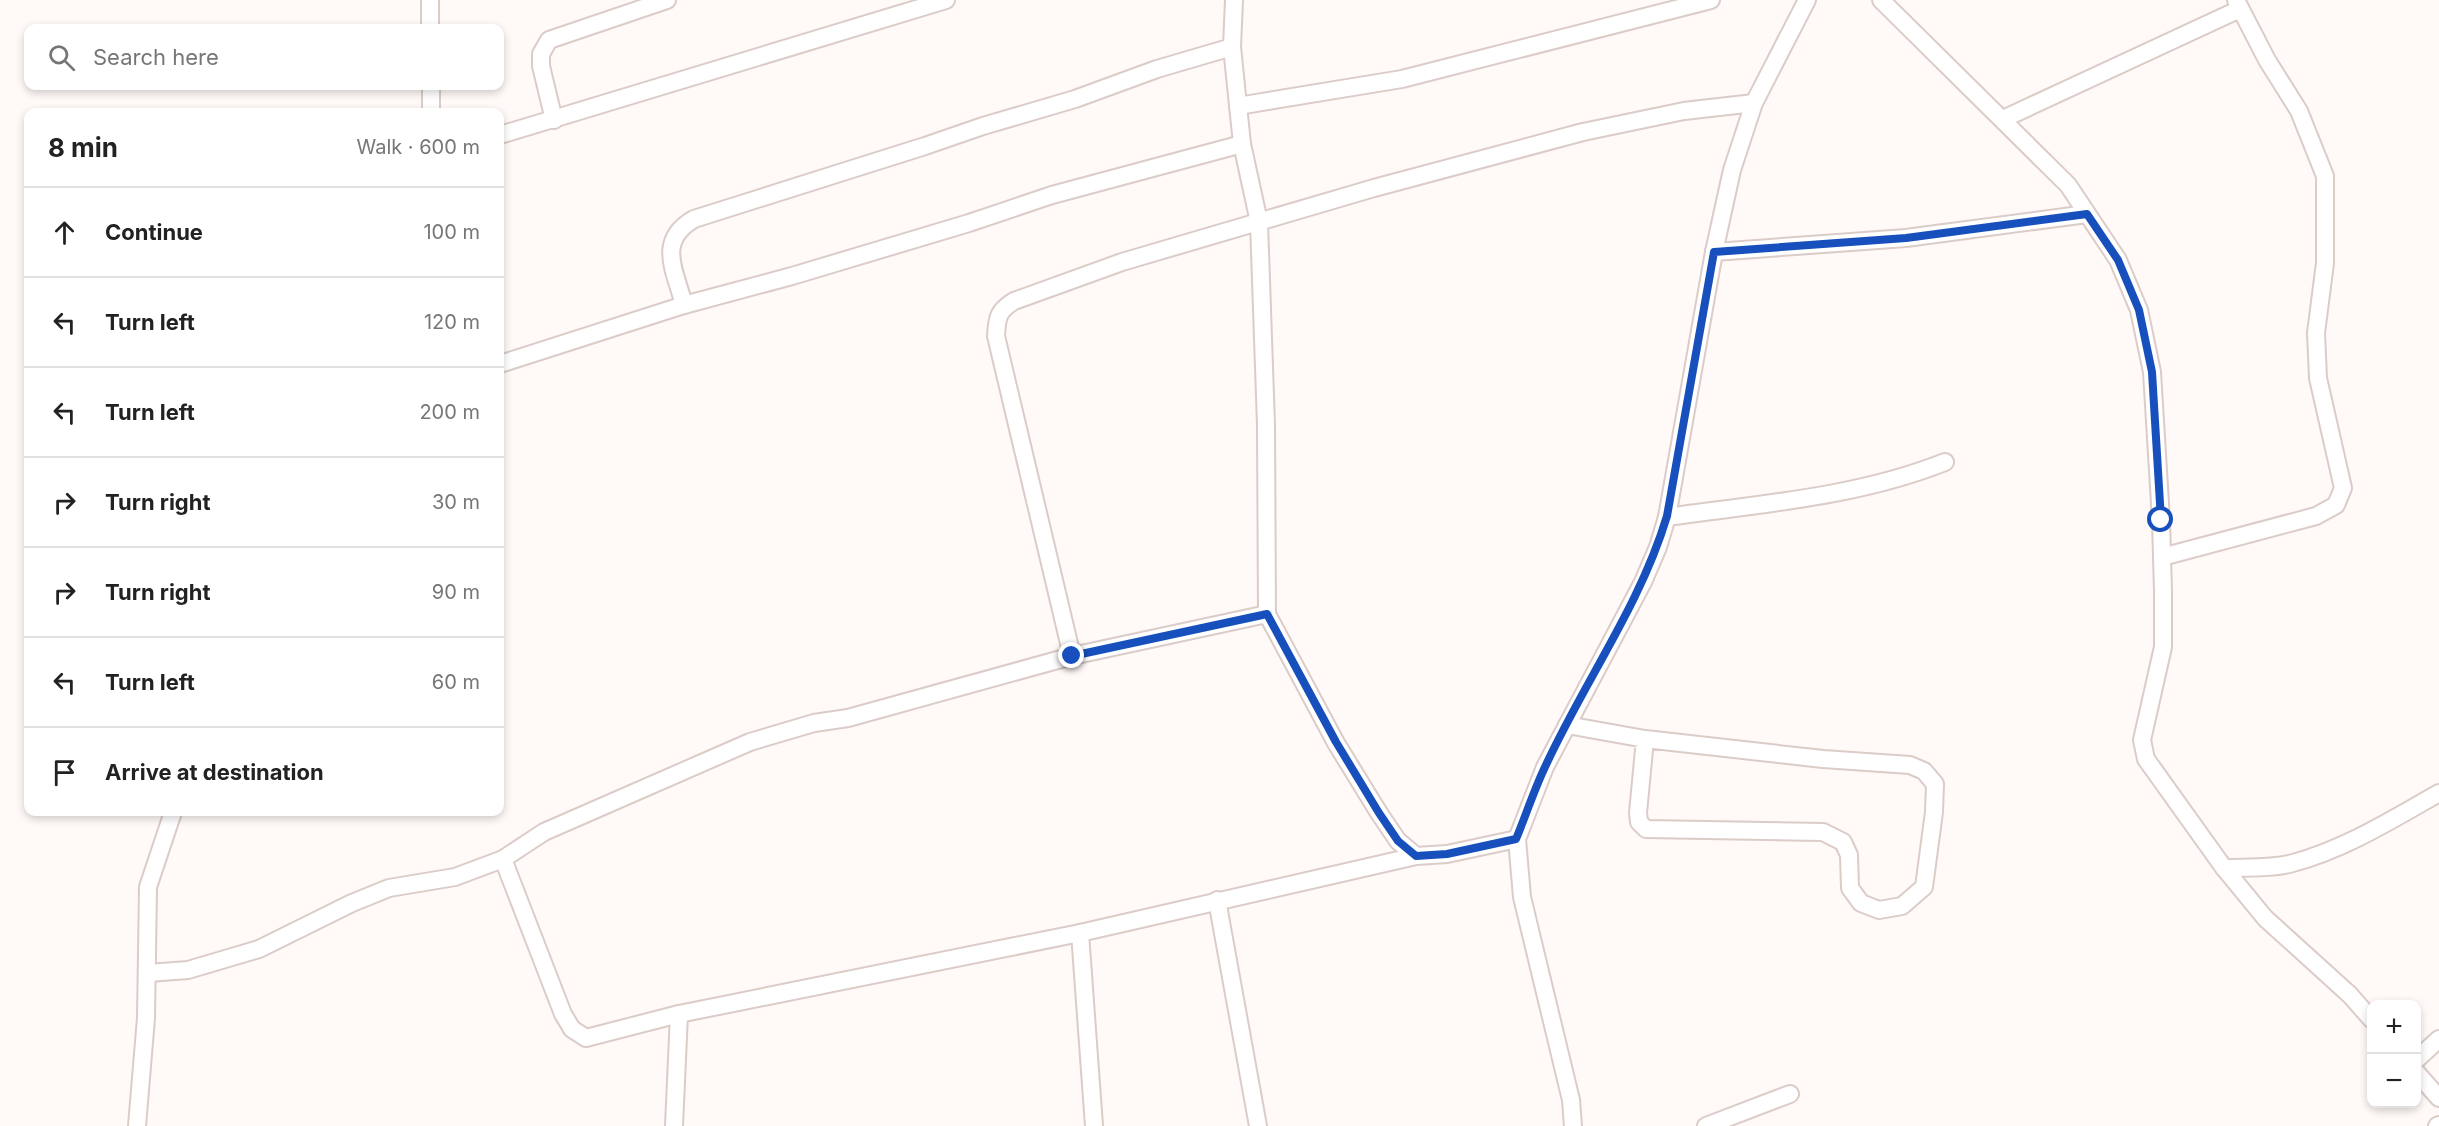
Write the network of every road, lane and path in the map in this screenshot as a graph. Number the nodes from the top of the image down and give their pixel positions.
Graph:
1 (430, 0) edge
2 (667, 0) edge
3 (946, 0) edge
4 (1234, 0) edge
5 (1711, 0) edge
6 (1807, 0) edge
7 (1881, 0) edge
8 (920, 4) edge
9 (2238, 5) edge
10 (430, 24) edge
11 (1232, 47) junction
12 (430, 90) edge
13 (1754, 103) junction
14 (1238, 106) junction
15 (431, 108) edge
16 (2002, 119) junction
17 (554, 120) junction
18 (504, 134) edge
19 (1242, 144) junction
20 (2087, 214) junction
21 (1259, 222) junction
22 (1714, 252) junction
23 (684, 305) junction
24 (504, 363) edge
25 (1945, 462) dead end
26 (1667, 516) junction
27 (2162, 557) junction
28 (1267, 614) junction
29 (1072, 656) junction
30 (1567, 725) junction
31 (1645, 739) junction
32 (2439, 793) edge
33 (172, 816) edge
34 (1516, 839) junction
35 (1416, 856) junction
36 (503, 859) junction
37 (2224, 868) junction
38 (1217, 900) junction
39 (1080, 933) junction
40 (148, 973) junction
41 (679, 1014) junction
42 (2367, 1014) edge
43 (2439, 1040) edge
44 (2421, 1056) edge
45 (2421, 1078) edge
46 (1790, 1094) dead end
47 (2439, 1098) edge
48 (137, 1126) edge
49 (674, 1126) edge
50 (1094, 1126) edge
51 (1258, 1126) edge
52 (1573, 1126) edge
53 (1706, 1126) edge

1 - 10 street
2 - 17 street
3 - 8 street
4 - 11 street
5 - 14 street
6 - 13 street
7 - 16 street
8 - 17 street
9 - 16 street
9 - 27 street
11 - 14 street
11 - 23 street
12 - 15 street
13 - 21 street
13 - 22 street
14 - 19 street
16 - 20 street
17 - 18 street
19 - 21 street
19 - 23 street
20 - 22 street
20 - 27 street
21 - 28 street
21 - 29 street
22 - 26 street
23 - 24 street
25 - 26 street
26 - 30 street
27 - 37 street
28 - 29 street
28 - 35 street
29 - 36 street
30 - 31 street
30 - 34 street
31 - 31 street
32 - 37 street
33 - 40 street
34 - 35 street
34 - 52 street
35 - 38 street
36 - 40 street
36 - 41 street
37 - 42 street
38 - 39 street
38 - 51 street
39 - 41 street
39 - 50 street
40 - 48 street
41 - 49 street
43 - 44 street
45 - 47 street
46 - 53 street

